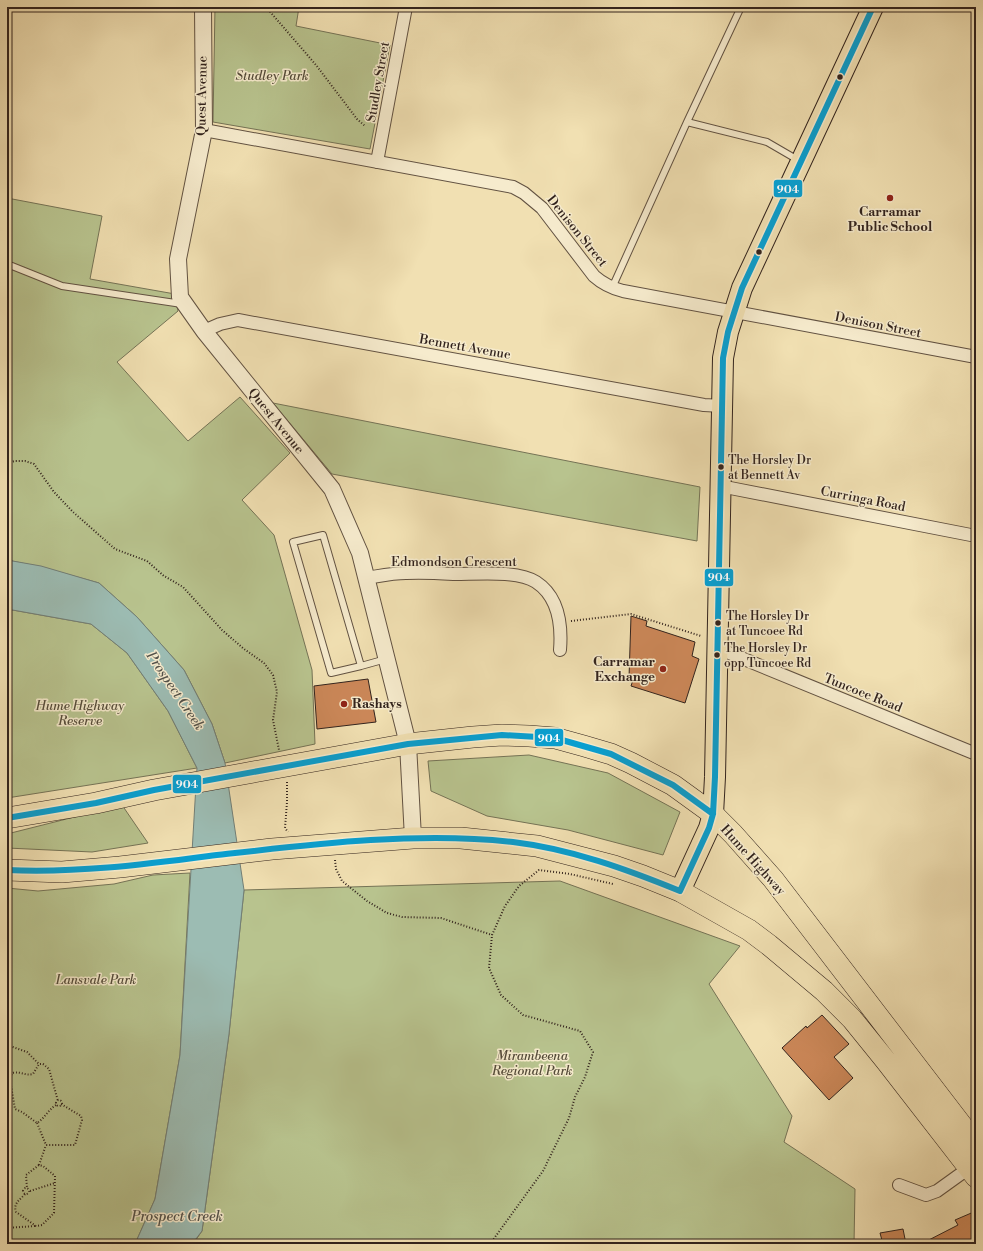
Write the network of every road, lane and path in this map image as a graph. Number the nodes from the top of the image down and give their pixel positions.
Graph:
1 (203, 7) edge
2 (266, 7) edge
3 (406, 7) edge
4 (741, 7) edge
5 (873, 7) edge
6 (687, 122) junction
7 (365, 126) dead end
8 (204, 130) junction
9 (378, 162) junction
10 (801, 162) junction
11 (7, 264) edge
12 (612, 288) junction
13 (185, 304) junction
14 (733, 312) junction
15 (204, 331) junction
16 (976, 357) edge
17 (722, 406) junction
18 (7, 463) edge
19 (720, 486) junction
20 (976, 536) edge
21 (366, 578) junction
22 (560, 622) junction
23 (710, 642) junction
24 (560, 650) dead end
25 (386, 659) junction
26 (361, 666) junction
27 (408, 744) junction
28 (280, 753) dead end
29 (976, 754) edge
30 (287, 776) dead end
31 (712, 814) junction
32 (7, 818) edge
33 (289, 834) dead end
34 (414, 838) junction
35 (333, 844) junction
36 (7, 870) edge
37 (616, 885) dead end
38 (680, 891) junction
39 (492, 934) junction
40 (7, 1045) edge
41 (39, 1064) junction
42 (58, 1101) junction
43 (61, 1104) junction
44 (56, 1105) junction
45 (37, 1123) junction
46 (976, 1144) edge
47 (46, 1145) junction
48 (39, 1164) junction
49 (973, 1173) edge
50 (55, 1183) junction
51 (899, 1185) dead end
52 (27, 1188) junction
53 (30, 1191) junction
54 (24, 1194) junction
55 (36, 1226) junction
56 (7, 1228) edge
57 (490, 1244) edge

1 - 8 street, Quest Avenue
2 - 7 path
3 - 9 street, Studley Street
4 - 6 lane
5 - 10 main road
6 - 10 lane
6 - 12 lane
8 - 9 street, Denison Street
8 - 13 street, Quest Avenue
9 - 12 street, Denison Street
10 - 14 main road
11 - 13 lane
12 - 14 street, Denison Street
13 - 15 street, Quest Avenue
14 - 16 street, Denison Street
14 - 17 main road
15 - 17 street, Bennett Avenue
15 - 21 street, Quest Avenue
17 - 19 main road
18 - 28 path
19 - 20 street, Curringa Road
19 - 23 main road
21 - 22 street, Edmondson Crescent
21 - 25 street, Quest Avenue
22 - 23 path
22 - 24 street, Edmondson Crescent
23 - 29 street, Tuncoee Road
23 - 31 main road
25 - 26 lane
25 - 27 street, Quest Avenue
26 - 26 lane
27 - 31 highway, Hume Highway
27 - 32 highway, Hume Highway
27 - 34 street, Quest Avenue
30 - 33 path
31 - 38 main road
31 - 46 highway, Hume Highway
34 - 35 highway
34 - 38 highway
35 - 36 highway
35 - 39 path
37 - 39 path
38 - 49 highway
39 - 57 path
40 - 41 path
41 - 42 path
41 - 45 path
42 - 43 path
42 - 44 path
43 - 44 path
43 - 47 path
44 - 45 path
45 - 47 path
47 - 48 path
48 - 50 path
48 - 52 path
49 - 51 street
50 - 53 path
50 - 55 path
52 - 53 path
52 - 54 path
53 - 54 path
54 - 55 path
55 - 56 path

